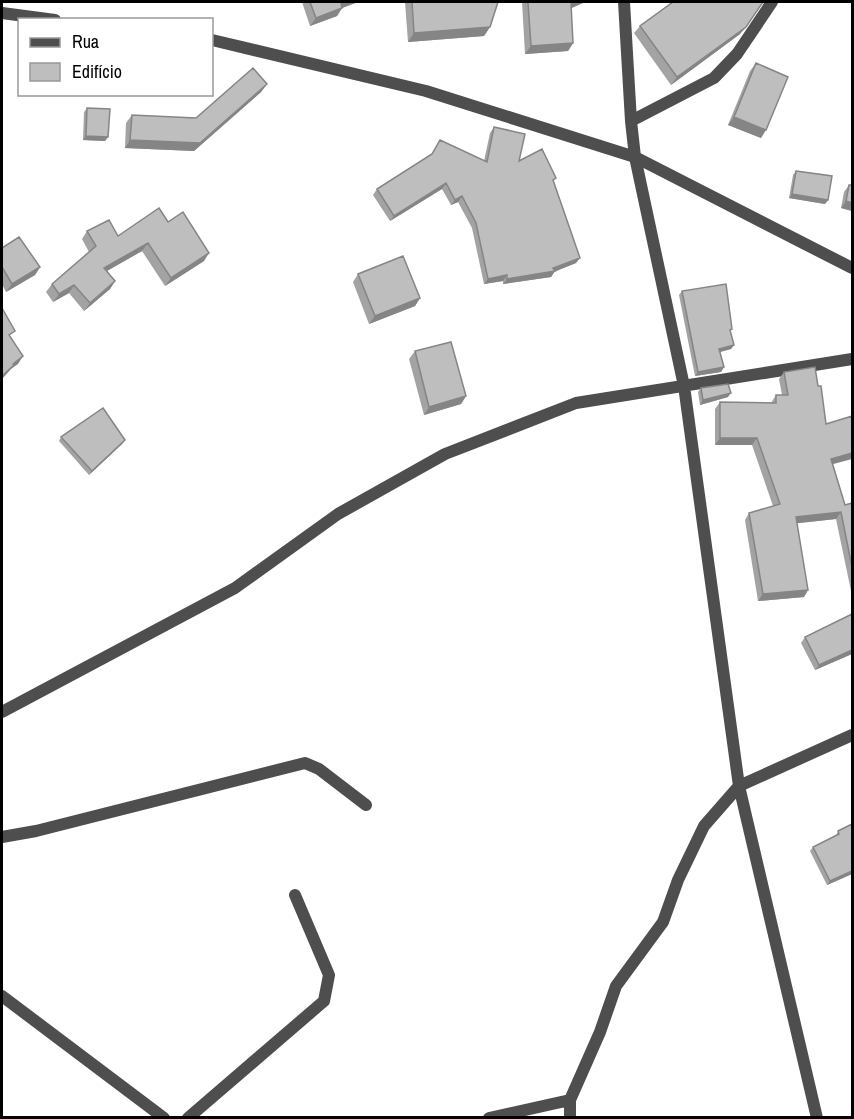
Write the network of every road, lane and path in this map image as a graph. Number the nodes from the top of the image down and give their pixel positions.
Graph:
1 (624, 2) edge
2 (772, 2) edge
3 (2, 13) edge
4 (40, 18) edge
5 (213, 40) edge
6 (631, 121) junction
7 (635, 157) junction
8 (852, 268) edge
9 (852, 359) edge
10 (684, 386) junction
11 (2, 712) edge
12 (852, 735) edge
13 (739, 786) junction
14 (366, 805) dead end
15 (2, 837) edge
16 (295, 895) dead end
17 (2, 996) edge
18 (570, 1100) junction
19 (164, 1118) edge
20 (188, 1118) edge
21 (489, 1118) edge
22 (570, 1118) edge
23 (817, 1118) edge

1 - 6 street
2 - 6 street
3 - 4 street
5 - 7 street
6 - 7 street
7 - 8 street
7 - 10 street
9 - 10 street
10 - 11 street
10 - 13 street
12 - 13 street
13 - 18 street
13 - 23 street
14 - 15 street
16 - 20 street
17 - 19 street
18 - 21 street
18 - 22 street

